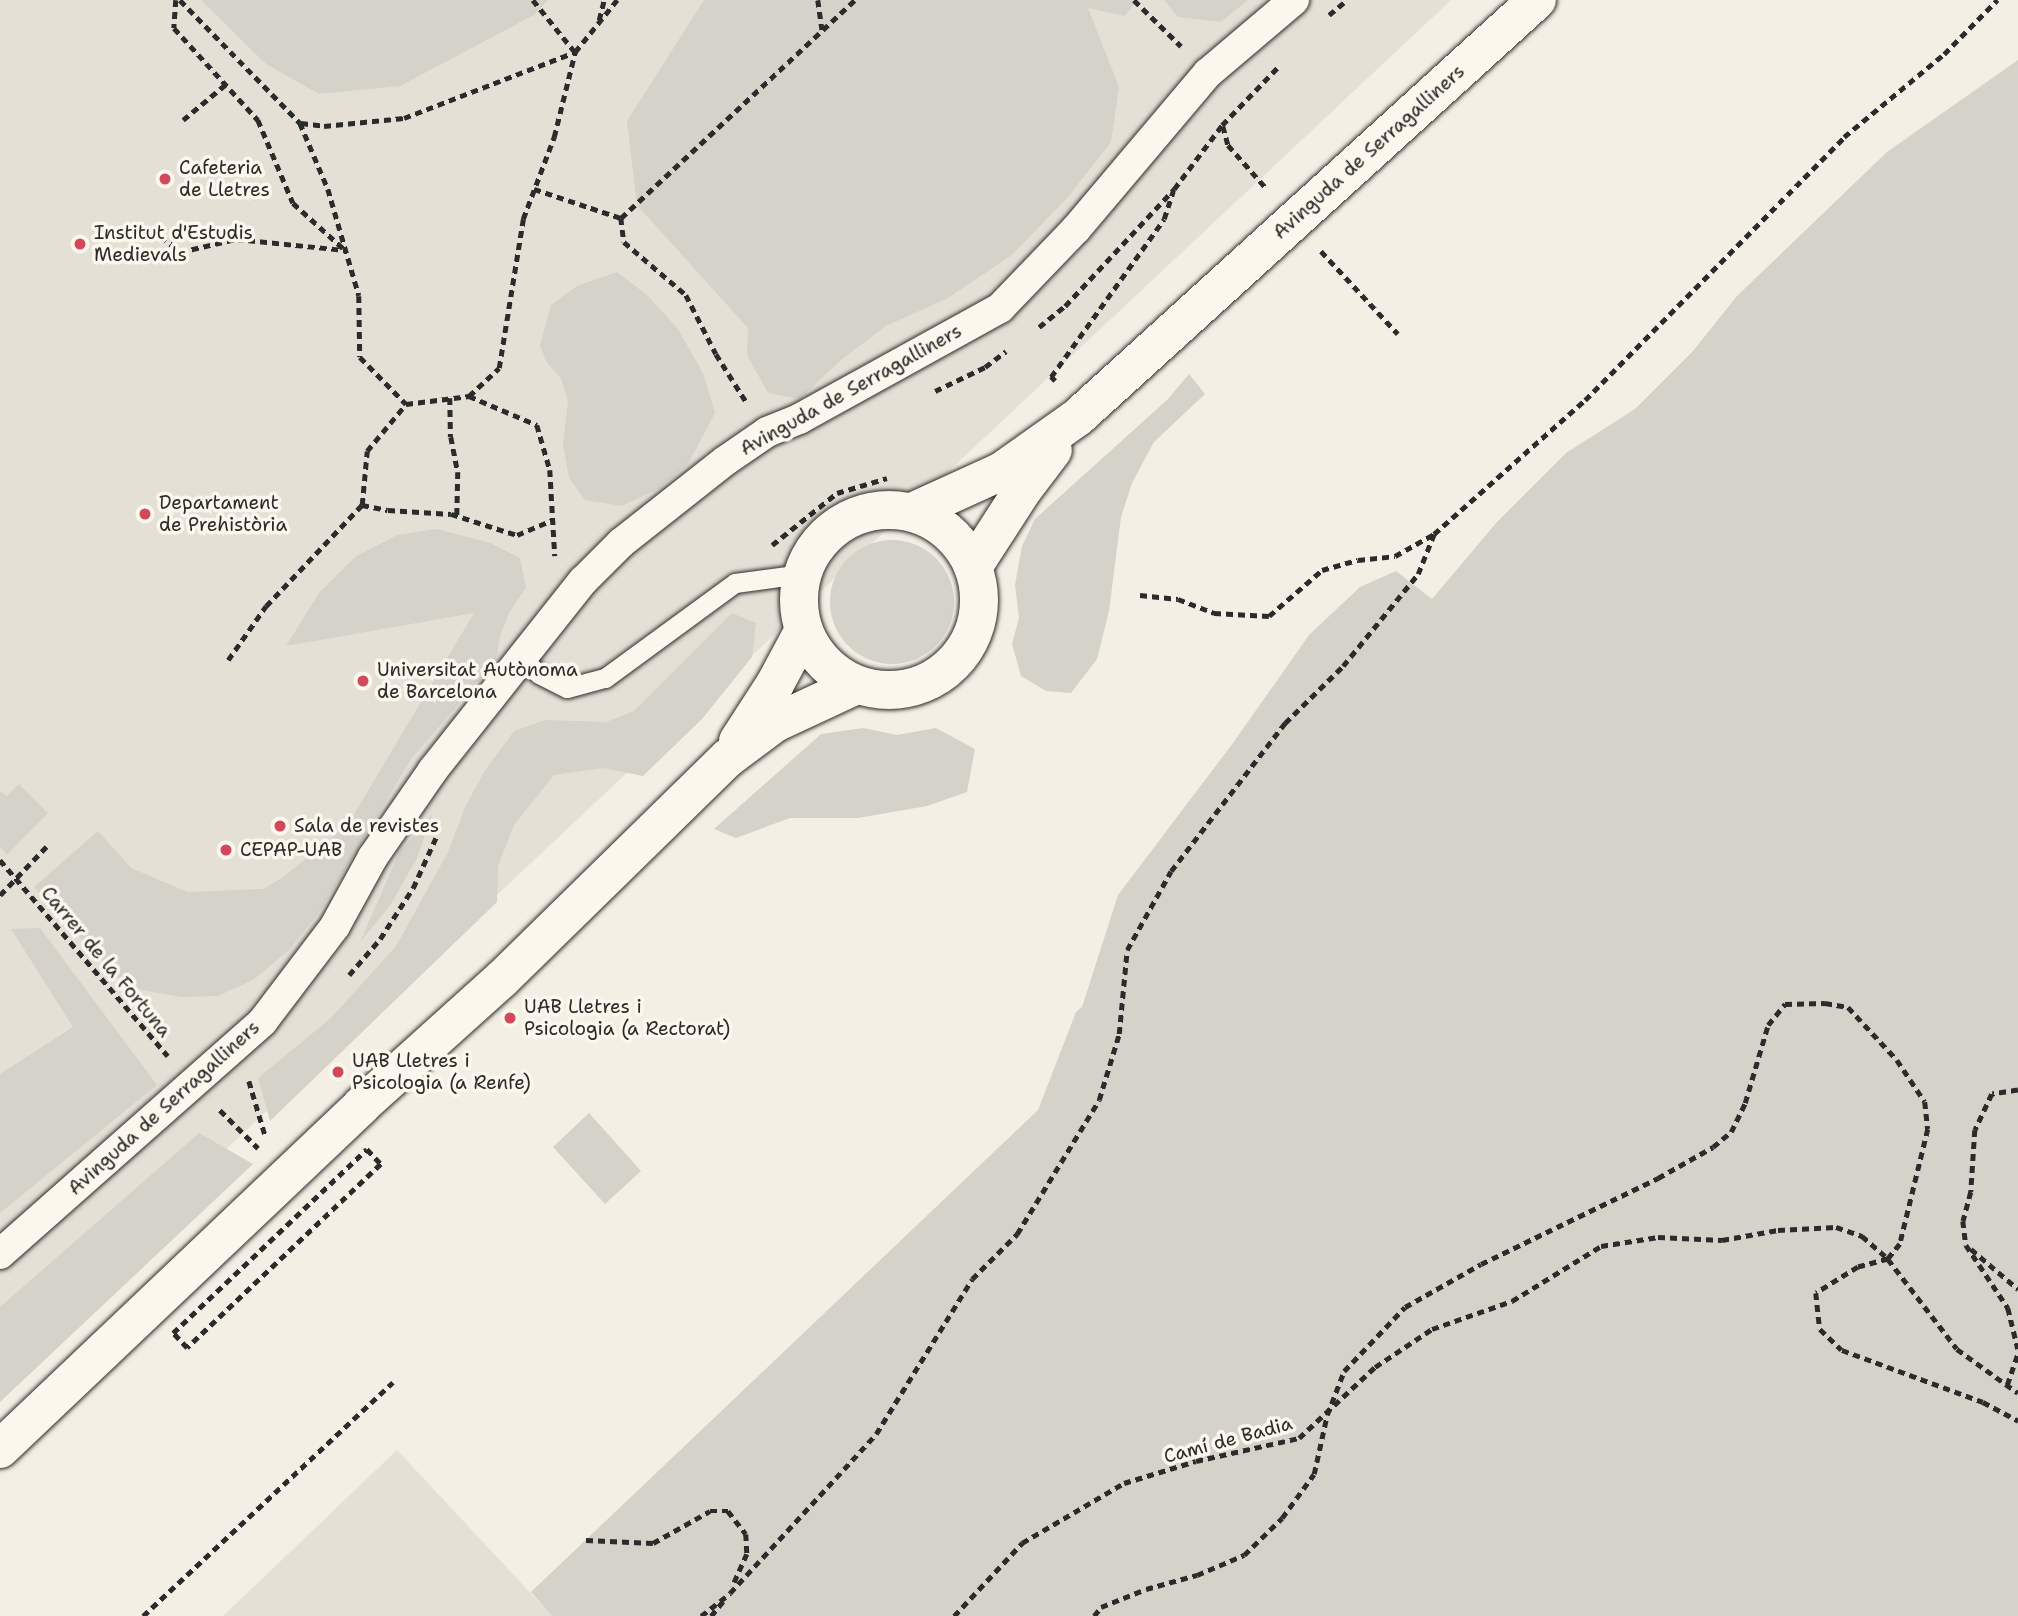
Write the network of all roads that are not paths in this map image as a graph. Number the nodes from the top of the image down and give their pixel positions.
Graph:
1 (1294, 0) edge
2 (1537, 0) edge
3 (1078, 417) junction
4 (912, 512) junction
5 (973, 567) junction
6 (802, 574) junction
7 (804, 630) junction
8 (522, 660) junction
9 (857, 685) junction
10 (728, 758) junction
11 (0, 1254) edge
12 (0, 1449) edge

1 - 8 street, Avinguda de Serragalliners
2 - 3 street, Avinguda de Serragalliners
3 - 4 street, Avinguda de Serragalliners
3 - 5 street, Avinguda de Serragalliners
4 - 5 street
4 - 6 street
5 - 9 street
6 - 7 street
6 - 8 lane
7 - 9 street
7 - 10 street
8 - 11 street, Avinguda de Serragalliners
9 - 10 street
10 - 12 street

